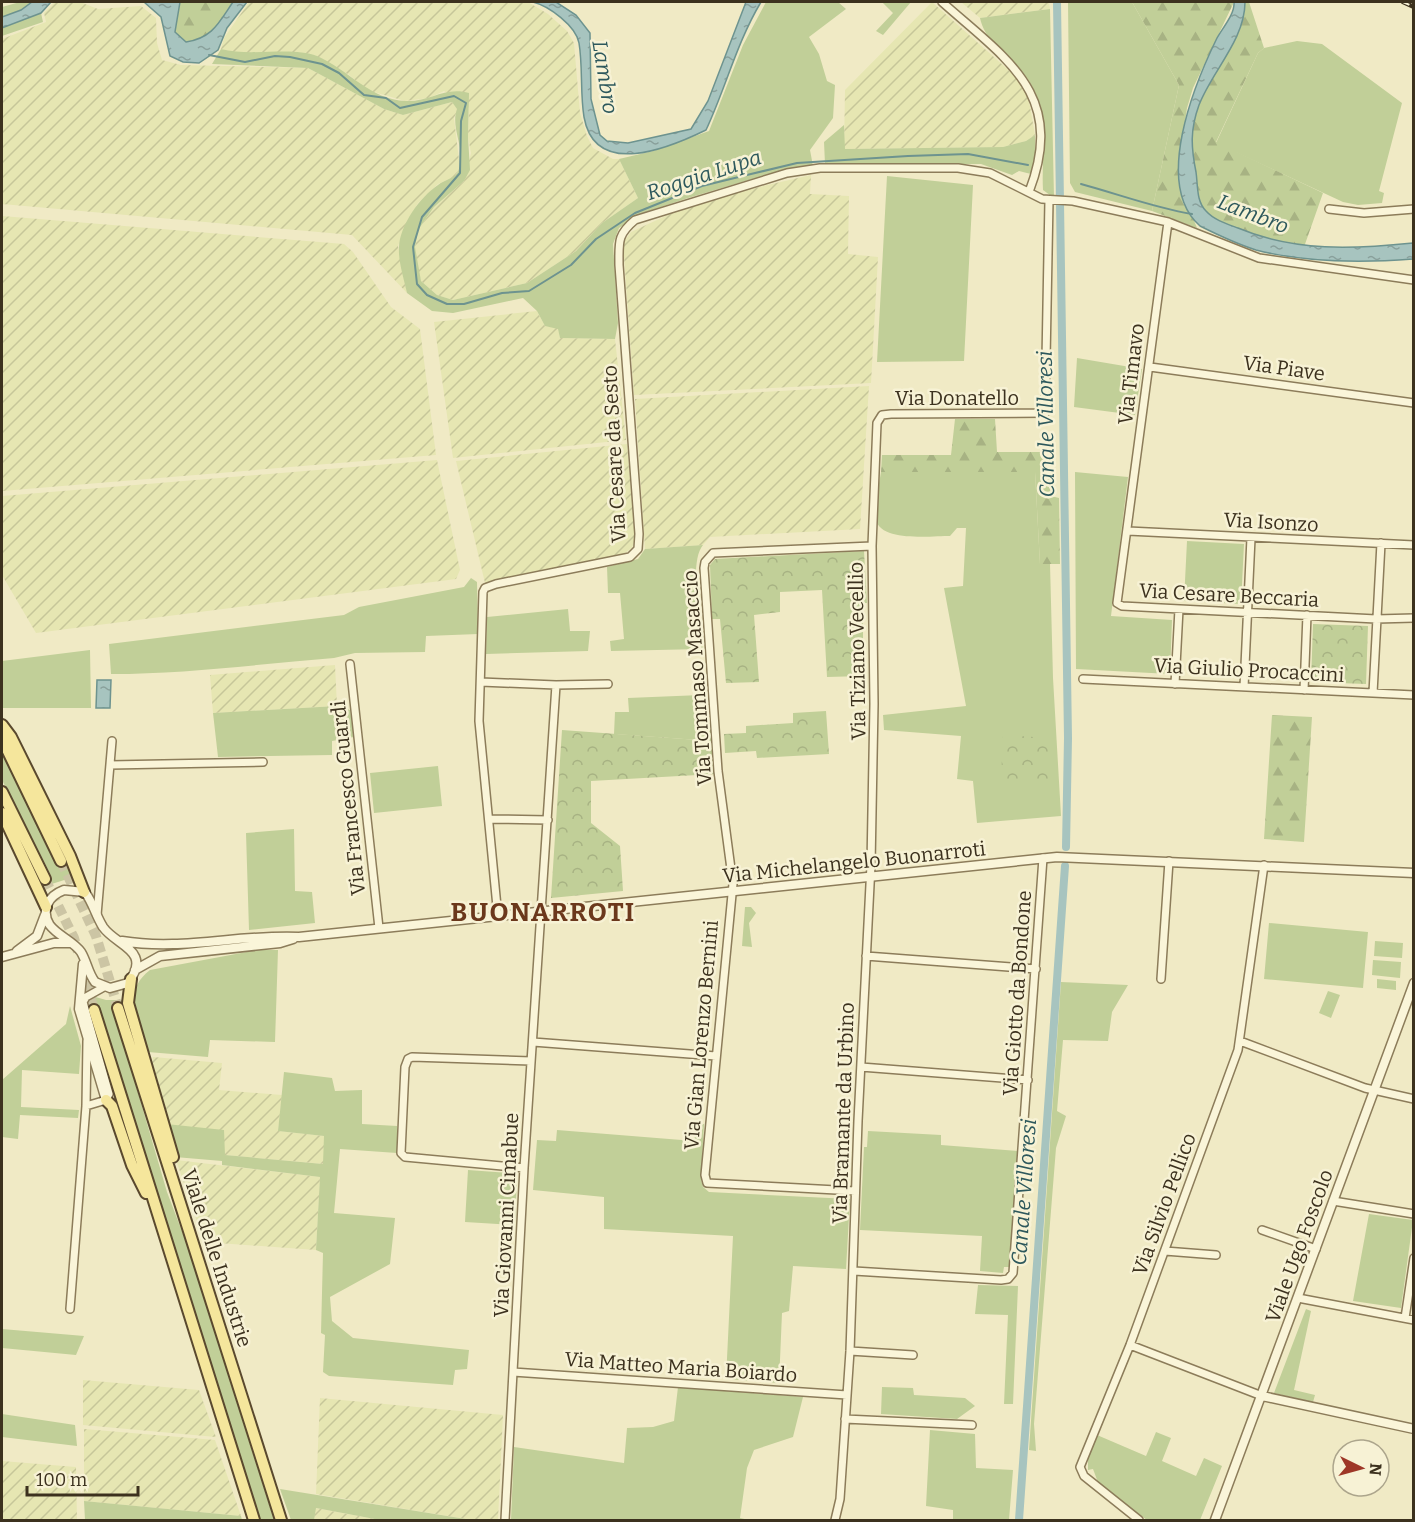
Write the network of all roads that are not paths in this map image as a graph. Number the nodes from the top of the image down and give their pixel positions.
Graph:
1 (942, 2) edge
2 (1029, 192) junction
3 (1052, 200) junction
4 (1329, 209) dead end
5 (1413, 209) edge
6 (1168, 222) junction
7 (1413, 280) edge
8 (1149, 367) junction
9 (1413, 403) edge
10 (877, 423) joint
11 (1128, 531) junction
12 (1251, 538) junction
13 (1381, 543) junction
14 (1413, 545) edge
15 (872, 546) junction
16 (1179, 609) junction
17 (1248, 612) junction
18 (1307, 615) junction
19 (1413, 618) edge
20 (1376, 619) junction
21 (350, 664) dead end
22 (1083, 679) dead end
23 (481, 682) junction
24 (608, 684) dead end
25 (1175, 684) junction
26 (556, 685) junction
27 (1244, 687) junction
28 (1304, 690) junction
29 (1373, 693) junction
30 (1413, 695) edge
31 (2, 725) edge
32 (2, 740) edge
33 (112, 741) dead end
34 (263, 762) dead end
35 (111, 765) junction
36 (2, 792) edge
37 (2, 817) edge
38 (490, 819) junction
39 (548, 820) junction
40 (1043, 858) junction
41 (62, 861) tunnel mouth
42 (1169, 861) junction
43 (1264, 865) junction
44 (1413, 873) edge
45 (871, 878) junction
46 (45, 879) tunnel mouth
47 (99, 880) junction
48 (732, 891) junction
49 (85, 892) junction
50 (46, 910) junction
51 (542, 913) junction
52 (98, 917) junction
53 (498, 918) junction
54 (379, 928) junction
55 (299, 937) junction
56 (122, 940) junction
57 (72, 943) junction
58 (14, 952) junction
59 (866, 956) junction
60 (2, 957) edge
61 (83, 957) junction
62 (1036, 969) junction
63 (133, 974) junction
64 (1161, 979) dead end
65 (1413, 983) edge
66 (104, 987) junction
67 (118, 1008) tunnel mouth
68 (94, 1010) tunnel mouth
69 (87, 1039) junction
70 (1240, 1041) junction
71 (533, 1042) junction
72 (716, 1056) junction
73 (531, 1061) junction
74 (861, 1067) junction
75 (1028, 1080) junction
76 (1373, 1091) junction
77 (1413, 1098) edge
78 (106, 1100) junction
79 (86, 1106) junction
80 (524, 1168) junction
81 (855, 1191) junction
82 (1333, 1201) junction
83 (1413, 1214) edge
84 (161, 1223) junction
85 (188, 1224) junction
86 (1262, 1230) dead end
87 (1316, 1249) junction
88 (1165, 1251) junction
89 (1216, 1255) dead end
90 (1413, 1258) edge
91 (854, 1271) junction
92 (1298, 1298) junction
93 (70, 1309) dead end
94 (1409, 1319) edge
95 (1130, 1345) junction
96 (850, 1351) junction
97 (913, 1355) dead end
98 (513, 1372) junction
99 (847, 1395) junction
100 (1262, 1396) junction
101 (845, 1419) junction
102 (972, 1425) dead end
103 (1413, 1429) edge
104 (254, 1521) edge
105 (281, 1521) edge
106 (505, 1521) edge
107 (835, 1521) edge
108 (1139, 1521) edge
109 (1215, 1521) edge

1 - 2 street
2 - 3 street
2 - 23 street, Via Cesare da Sesto
3 - 6 street
3 - 10 street, Via Donatello
4 - 5 street
6 - 7 street
6 - 8 street, Via Timavo
8 - 9 street, Via Piave
8 - 11 street, Via Timavo
10 - 15 street, Via Tiziano Vecellio
11 - 12 street, Via Isonzo
11 - 16 street, Via Cesare Beccaria
12 - 13 street, Via Isonzo
12 - 17 street
13 - 14 street, Via Isonzo
13 - 20 street
15 - 45 street, Via Tiziano Vecellio
15 - 48 street, Via Tommaso Masaccio
16 - 17 street, Via Cesare Beccaria
16 - 25 street
17 - 18 street, Via Cesare Beccaria
17 - 27 street
18 - 20 street, Via Cesare Beccaria
18 - 28 street
19 - 20 street, Via Cesare Beccaria
20 - 29 street
21 - 54 street, Via Francesco Guardi
22 - 25 street, Via Giulio Procaccini
23 - 26 street
23 - 38 street
24 - 26 street
25 - 27 street, Via Giulio Procaccini
26 - 39 street, Via Giovanni Cimabue
27 - 28 street, Via Giulio Procaccini
28 - 29 street, Via Giulio Procaccini
29 - 30 street, Via Giulio Procaccini
31 - 49 main road
32 - 41 main road
33 - 35 street
34 - 35 street
35 - 47 street
36 - 46 main road
37 - 50 main road
38 - 39 street
38 - 53 street
39 - 51 street, Via Giovanni Cimabue
40 - 42 street, Via Michelangelo Buonarroti
40 - 45 street, Via Michelangelo Buonarroti
40 - 62 street, Via Giotto da Bondone
42 - 43 street, Via Michelangelo Buonarroti
42 - 64 street
43 - 44 street, Via Michelangelo Buonarroti
43 - 70 street, Via Silvio Pellico
45 - 48 street, Via Michelangelo Buonarroti
45 - 59 street, Via Bramante da Urbino
47 - 49 street
47 - 52 street
48 - 51 street, Via Michelangelo Buonarroti
48 - 72 street, Via Gian Lorenzo Bernini
49 - 50 street
49 - 52 street
50 - 57 street
50 - 58 street
51 - 53 street, Via Michelangelo Buonarroti
51 - 71 street, Via Giovanni Cimabue
52 - 56 street
53 - 54 street, Via Michelangelo Buonarroti
54 - 55 street, Via Michelangelo Buonarroti
55 - 56 street, Via Michelangelo Buonarroti
55 - 63 street, Via Michelangelo Buonarroti
56 - 63 street
57 - 58 street
57 - 61 street
58 - 60 street
59 - 62 street
59 - 74 street, Via Bramante da Urbino
61 - 66 street
61 - 69 street
62 - 75 street, Via Giotto da Bondone
63 - 66 street
63 - 85 main road
65 - 76 street, Viale Ugo Foscolo
66 - 78 street
67 - 85 main road, Viale delle Industrie
68 - 84 main road
69 - 78 street
69 - 79 street
70 - 76 street
70 - 88 street, Via Silvio Pellico
71 - 72 street
71 - 73 street, Via Giovanni Cimabue
72 - 81 street, Via Gian Lorenzo Bernini
73 - 80 street, Via Giovanni Cimabue
73 - 80 street
74 - 75 street
74 - 81 street, Via Bramante da Urbino
75 - 91 street, Via Giotto da Bondone
76 - 77 street
76 - 82 street, Viale Ugo Foscolo
78 - 79 street
78 - 84 main road
79 - 93 street
80 - 98 street, Via Giovanni Cimabue
81 - 91 street, Via Bramante da Urbino
82 - 83 street
82 - 87 street, Viale Ugo Foscolo
84 - 104 main road
85 - 105 main road, Viale delle Industrie
86 - 87 street
87 - 92 street, Viale Ugo Foscolo
88 - 89 street
88 - 95 street, Via Silvio Pellico
90 - 94 street
91 - 96 street, Via Bramante da Urbino
92 - 94 street
92 - 100 street, Viale Ugo Foscolo
95 - 100 street
95 - 108 street, Via Silvio Pellico
96 - 97 street
96 - 99 street, Via Bramante da Urbino
98 - 99 street, Via Matteo Maria Boiardo
98 - 106 street, Via Giovanni Cimabue
99 - 101 street, Via Bramante da Urbino
100 - 103 street
100 - 109 street, Viale Ugo Foscolo
101 - 102 street
101 - 107 street, Via Bramante da Urbino

